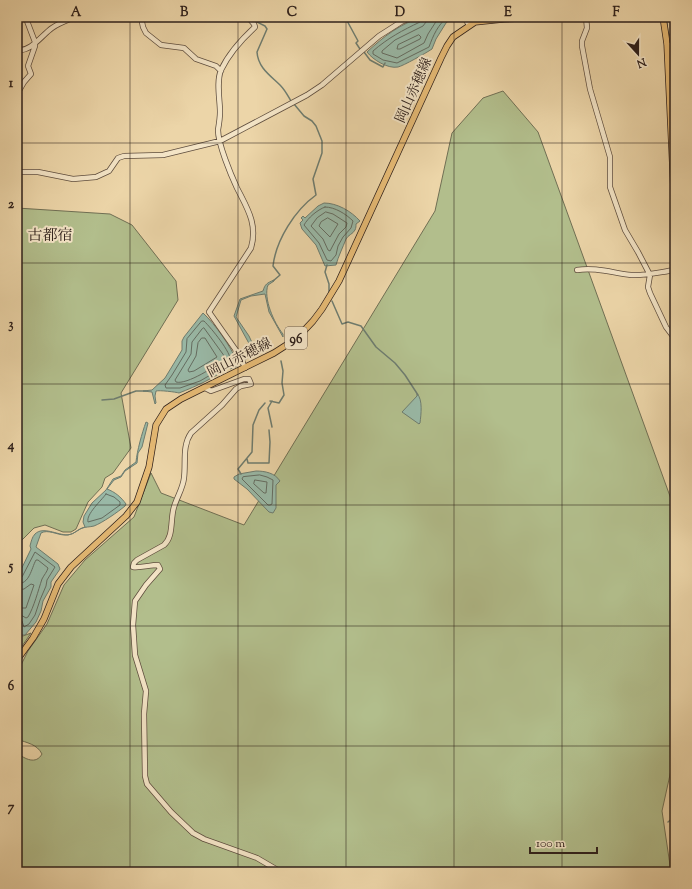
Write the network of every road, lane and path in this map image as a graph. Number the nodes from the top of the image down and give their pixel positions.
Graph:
1 (23, 17) edge
2 (75, 17) edge
3 (141, 17) edge
4 (248, 17) edge
5 (412, 17) edge
6 (464, 17) edge
7 (556, 17) edge
8 (586, 17) edge
9 (663, 17) edge
10 (402, 19) edge
11 (469, 25) junction
12 (35, 42) junction
13 (667, 44) junction
14 (17, 50) edge
15 (675, 50) edge
16 (221, 71) junction
17 (17, 94) edge
18 (220, 141) junction
19 (17, 155) edge
20 (18, 172) edge
21 (675, 216) edge
22 (577, 270) dead end
23 (675, 270) edge
24 (650, 275) junction
25 (675, 339) edge
26 (245, 368) junction
27 (205, 388) junction
28 (17, 660) edge
29 (281, 872) edge

1 - 12 street
2 - 12 street
3 - 16 street
4 - 16 street
5 - 10 street
6 - 11 street
7 - 11 main road, 岡山赤穂線 / 96
8 - 24 street
9 - 13 main road
10 - 18 street
11 - 26 main road, 岡山赤穂線 / 96
12 - 14 street
12 - 17 street
13 - 15 street
13 - 21 main road
16 - 18 street
18 - 20 street
18 - 26 street
19 - 20 street
22 - 24 street
23 - 24 street
24 - 25 street
26 - 27 main road, 岡山赤穂線 / 96
27 - 28 main road, 岡山赤穂線 / 96
27 - 29 street

